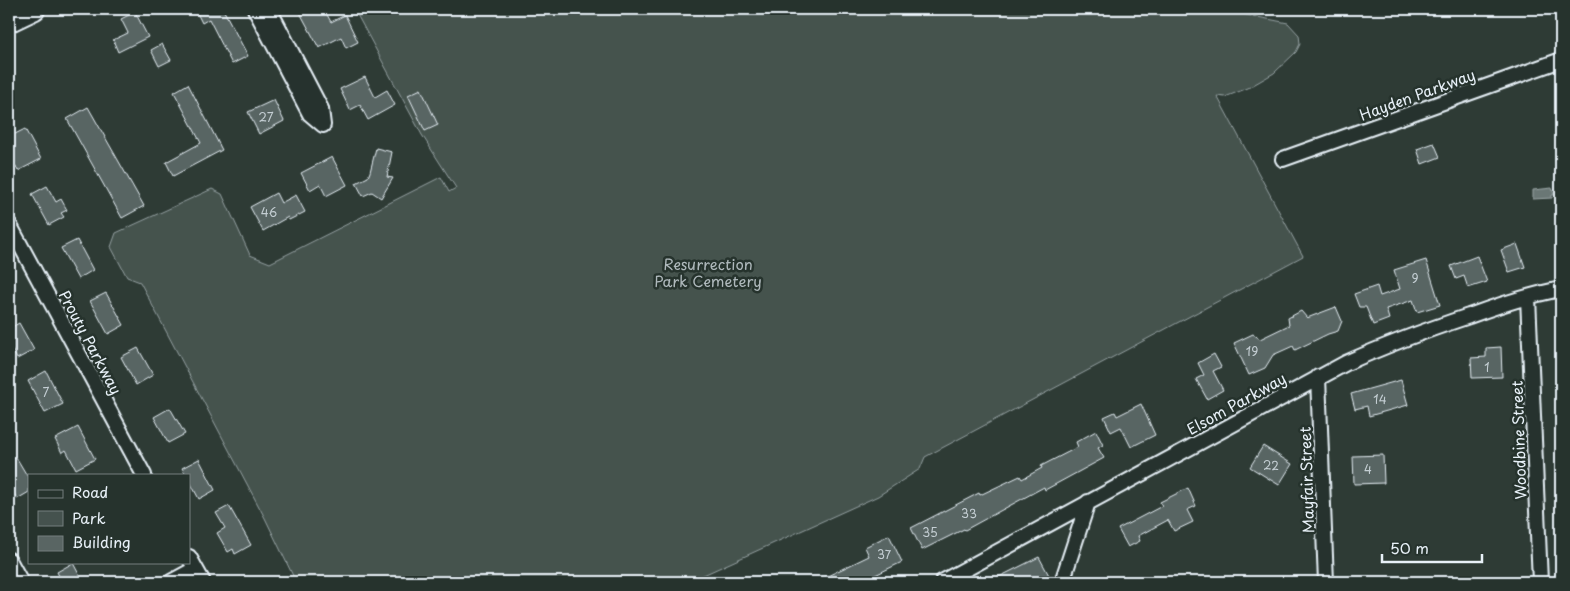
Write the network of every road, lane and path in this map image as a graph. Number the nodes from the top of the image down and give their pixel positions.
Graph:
1 (34, 9) edge
2 (255, 9) edge
3 (269, 9) edge
4 (9, 21) edge
5 (1561, 60) edge
6 (1283, 159) dead end
7 (9, 224) edge
8 (1561, 289) edge
9 (1528, 297) junction
10 (1318, 377) junction
11 (143, 474) edge
12 (1088, 502) junction
13 (9, 560) edge
14 (192, 563) edge
15 (21, 582) edge
16 (171, 582) edge
17 (202, 582) edge
18 (942, 582) edge
19 (1062, 582) edge
20 (1326, 582) edge
21 (1540, 582) edge

1 - 4 main road
2 - 3 street
5 - 6 street, Hayden Parkway
7 - 11 street, Prouty Parkway
8 - 9 street, Elsom Parkway
9 - 10 street, Elsom Parkway
9 - 21 street, Woodbine Street
10 - 12 street, Elsom Parkway
10 - 20 street, Mayfair Street
12 - 18 street, Elsom Parkway
12 - 19 street
13 - 15 street
14 - 16 street
14 - 17 street

